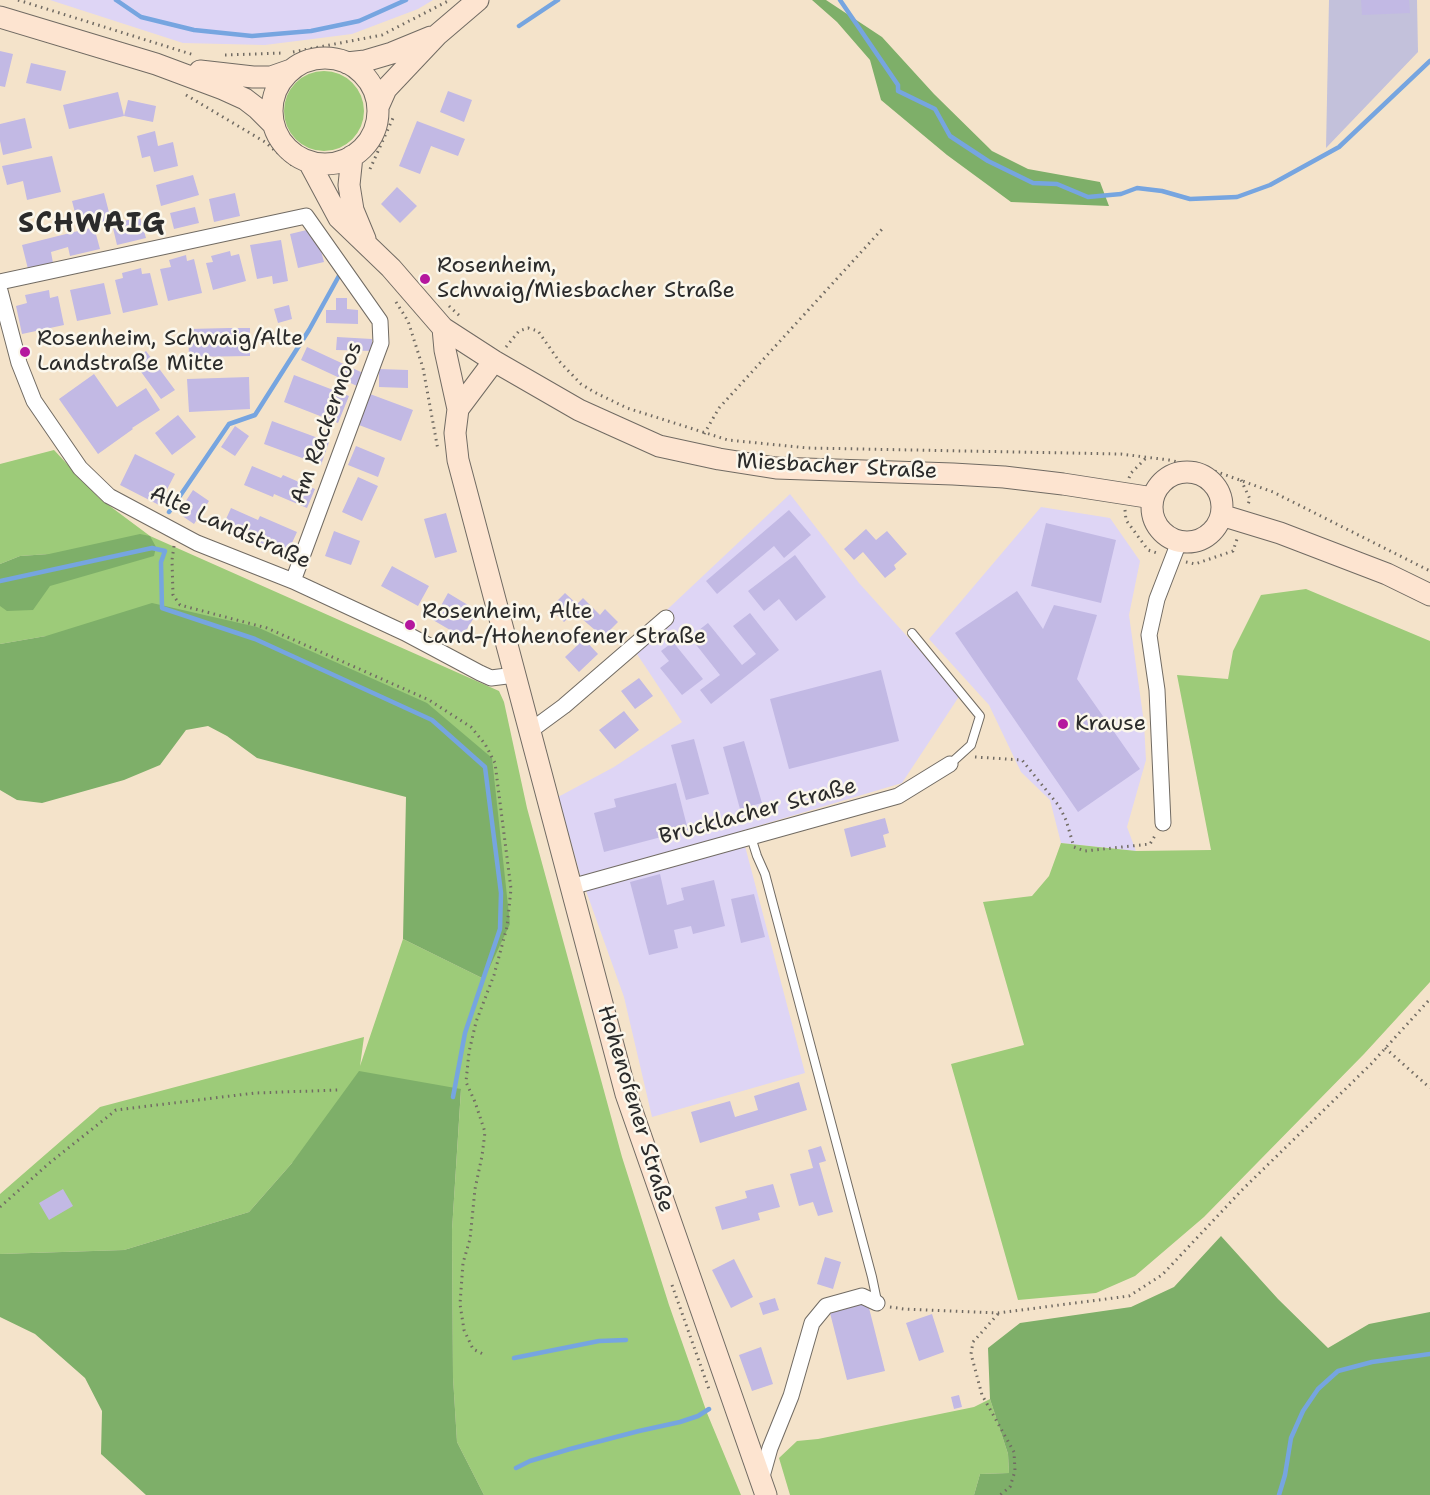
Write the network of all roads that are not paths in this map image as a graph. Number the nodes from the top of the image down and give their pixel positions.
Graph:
1 (478, 0) edge
2 (0, 17) edge
3 (437, 34) junction
4 (347, 63) junction
5 (156, 64) junction
6 (291, 70) junction
7 (387, 108) junction
8 (274, 125) junction
9 (352, 156) junction
10 (305, 167) junction
11 (367, 245) junction
12 (0, 282) edge
13 (0, 291) edge
14 (443, 328) junction
15 (494, 361) junction
16 (458, 410) junction
17 (1152, 498) junction
18 (1221, 515) junction
19 (1179, 542) junction
20 (293, 581) junction
21 (1430, 596) edge
22 (666, 618) dead end
23 (912, 633) dead end
24 (515, 675) junction
25 (530, 731) junction
26 (950, 764) joint
27 (1163, 823) road end
28 (751, 837) junction
29 (571, 886) junction
30 (877, 1303) joint
31 (763, 1487) edge

1 - 3 main road
2 - 5 main road
3 - 4 main road
3 - 7 main road
4 - 6 main road
4 - 7 main road
5 - 6 main road
5 - 8 main road
6 - 8 main road
7 - 9 main road
8 - 10 main road
9 - 10 main road
9 - 11 main road, Miesbacher Straße
10 - 11 main road, Miesbacher Straße
11 - 14 main road, Miesbacher Straße
12 - 20 street, Am Rackermoos
13 - 20 street, Alte Landstraße
14 - 15 main road, Miesbacher Straße
14 - 16 main road
15 - 16 main road
15 - 17 main road, Miesbacher Straße
16 - 24 main road, Hohenofener Straße
17 - 18 main road
17 - 19 main road
18 - 19 main road
18 - 21 main road
19 - 27 street
20 - 24 street, Alte Landstraße
22 - 25 street
23 - 26 lane
24 - 25 main road, Hohenofener Straße
25 - 29 main road, Hohenofener Straße
26 - 28 street, Brucklacher Straße
28 - 29 street, Brucklacher Straße
28 - 30 lane
29 - 31 main road, Hohenofener Straße
30 - 31 street, Hohenofener Straße

